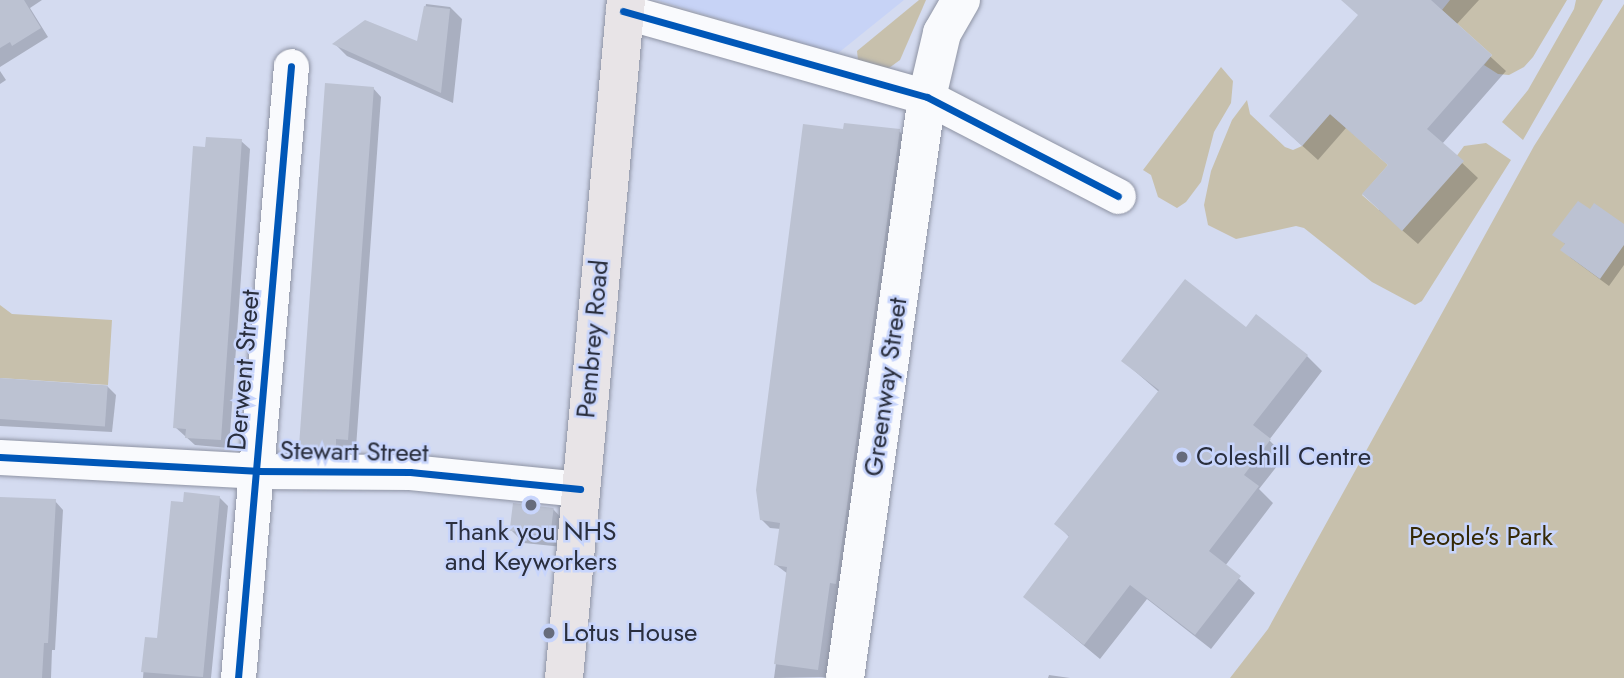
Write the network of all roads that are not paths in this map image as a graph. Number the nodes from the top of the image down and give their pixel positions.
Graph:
1 (961, 0) edge
2 (624, 6) edge
3 (291, 66) dead end
4 (927, 97) junction
5 (1118, 196) dead end
6 (0, 457) edge
7 (256, 471) junction
8 (580, 489) junction
9 (238, 678) edge
10 (564, 678) edge
11 (845, 678) edge

1 - 4 main road, Greenway Street
2 - 4 street
2 - 8 main road, Pembrey Road
3 - 7 street, Derwent Street
4 - 5 street
4 - 11 main road, Greenway Street
6 - 7 street, Stewart Street
7 - 8 street, Stewart Street
7 - 9 street, Derwent Street
8 - 10 main road, Pembrey Road

